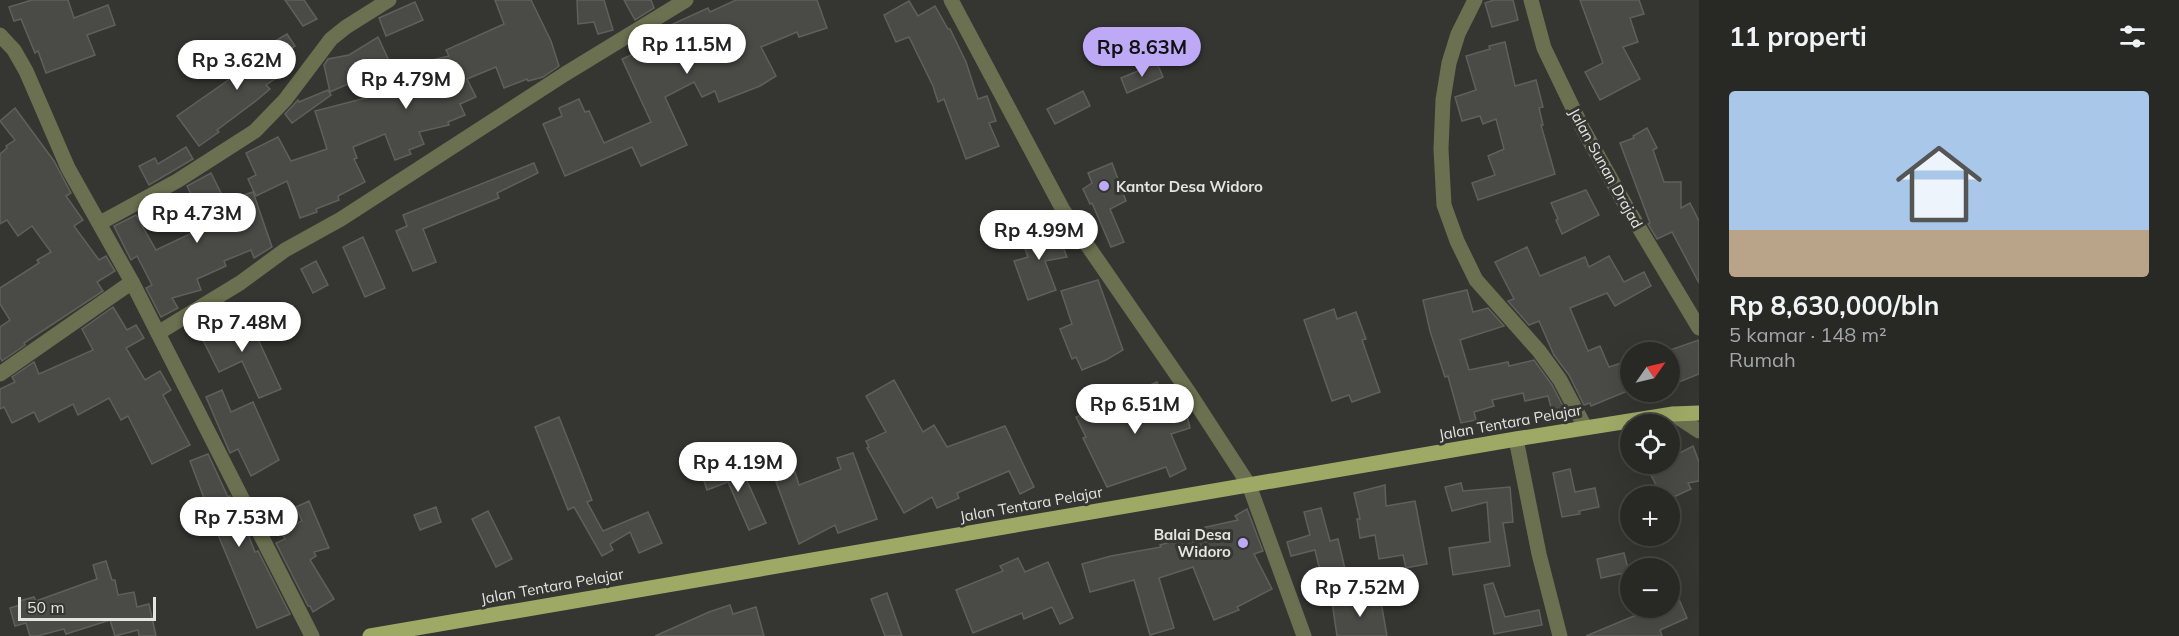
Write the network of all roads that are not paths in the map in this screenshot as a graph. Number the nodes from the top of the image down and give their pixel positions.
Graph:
1 (388, 0) edge
2 (686, 0) edge
3 (951, 0) edge
4 (1475, 0) edge
5 (1531, 0) edge
6 (0, 35) edge
7 (100, 223) junction
8 (132, 282) junction
9 (1699, 328) edge
10 (158, 333) junction
11 (0, 374) edge
12 (1699, 413) edge
13 (1673, 414) edge
14 (1680, 419) edge
15 (1620, 422) edge
16 (1585, 427) junction
17 (1699, 431) edge
18 (1516, 439) junction
19 (1249, 485) junction
20 (312, 636) edge
21 (370, 636) edge
22 (1304, 636) edge
23 (1560, 636) edge

1 - 7 street
2 - 10 street
3 - 19 street
4 - 16 street
5 - 9 street, Jalan Sunan Drajad
6 - 7 street
7 - 8 street
8 - 10 street
8 - 11 street
10 - 20 street
12 - 13 main road, Jalan Tentara Pelajar
14 - 17 street
15 - 16 main road, Jalan Tentara Pelajar
16 - 18 main road, Jalan Tentara Pelajar
18 - 19 main road, Jalan Tentara Pelajar
18 - 23 street
19 - 21 main road, Jalan Tentara Pelajar
19 - 22 street

